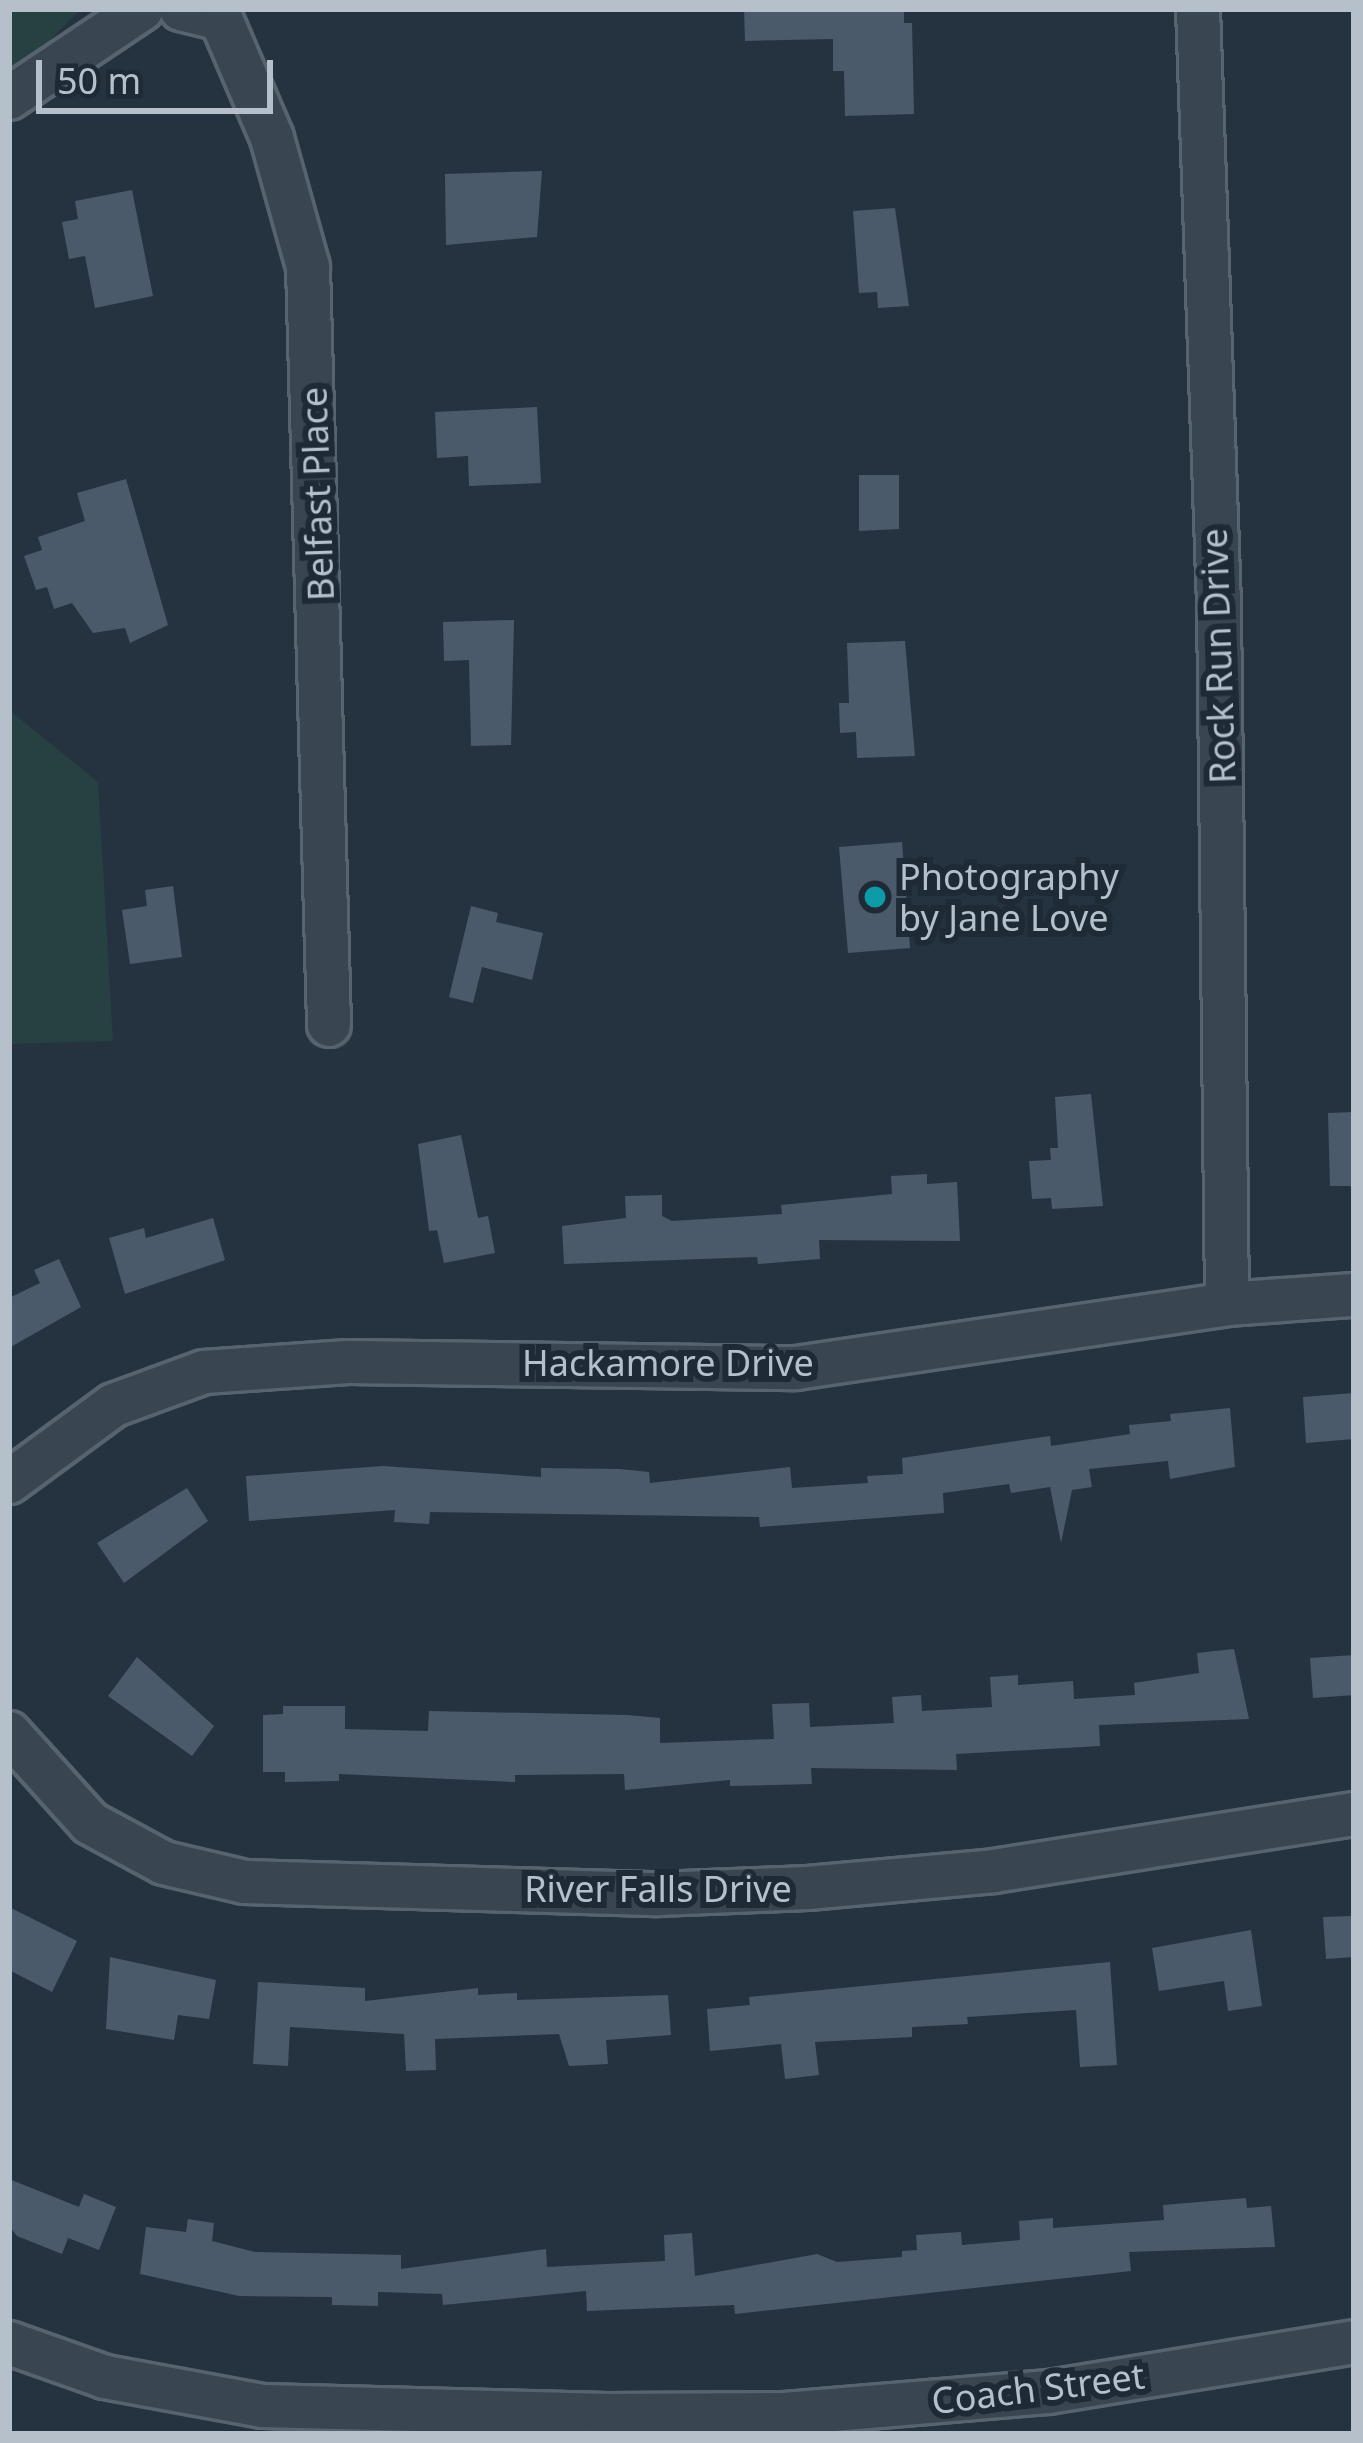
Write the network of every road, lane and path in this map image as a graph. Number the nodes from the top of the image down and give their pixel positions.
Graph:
1 (142, 9) edge
2 (181, 9) edge
3 (1198, 9) edge
4 (9, 98) edge
5 (329, 1024) dead end
6 (1354, 1295) edge
7 (1227, 1304) junction
8 (9, 1483) edge
9 (9, 1733) edge
10 (1354, 1814) edge
11 (1354, 2342) edge
12 (9, 2343) edge

1 - 4 street
2 - 5 street, Belfast Place
3 - 7 street, Rock Run Drive
6 - 7 street, Hackamore Drive
7 - 8 street, Hackamore Drive
9 - 10 street, River Falls Drive
11 - 12 street, Coach Street

